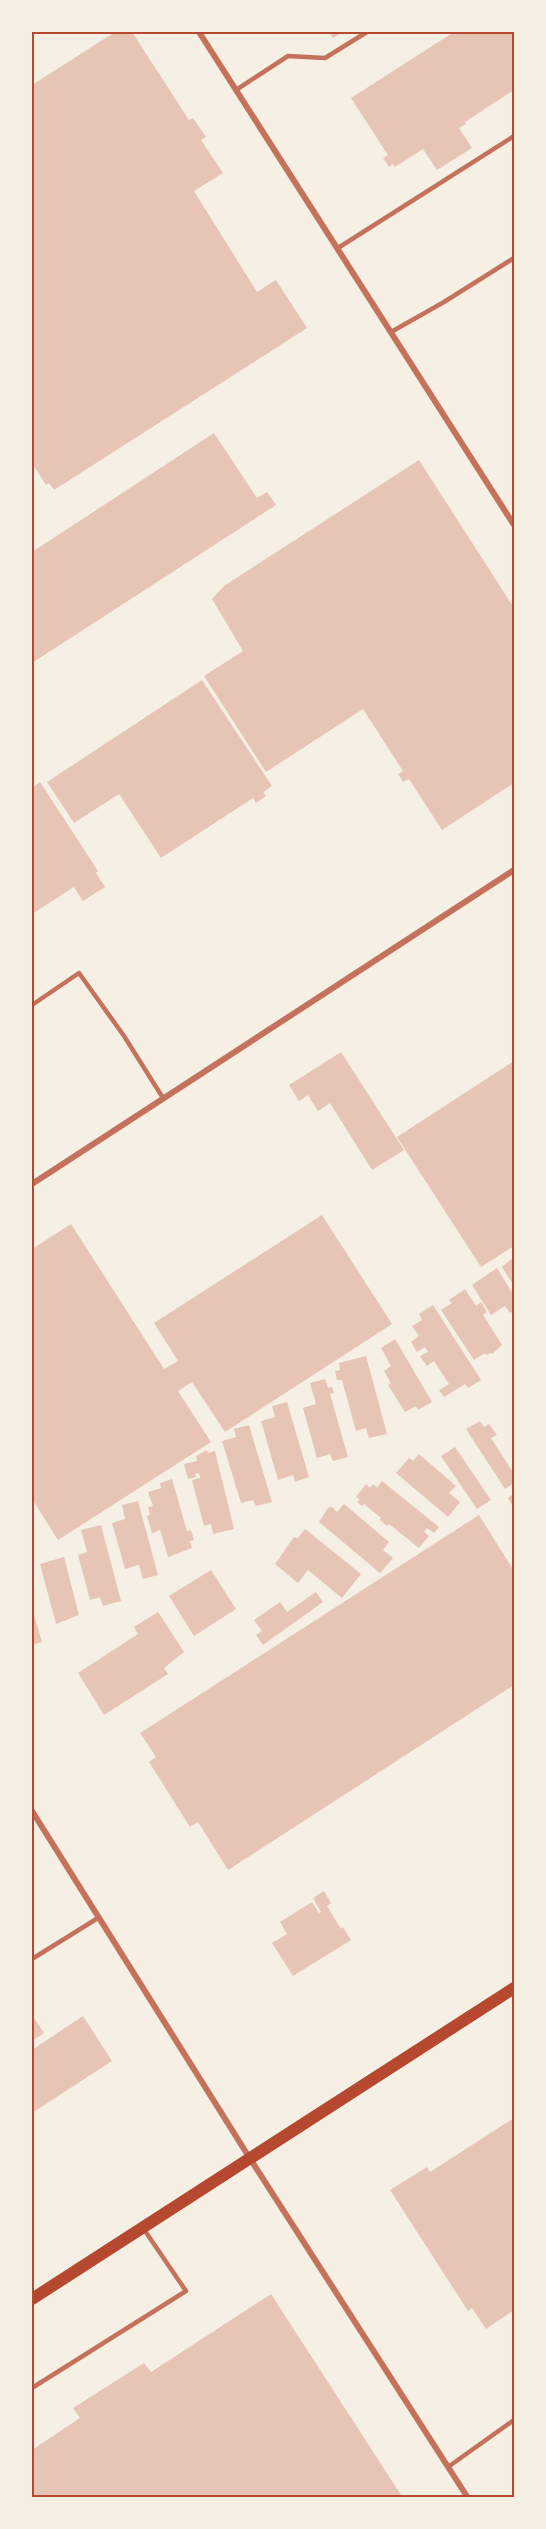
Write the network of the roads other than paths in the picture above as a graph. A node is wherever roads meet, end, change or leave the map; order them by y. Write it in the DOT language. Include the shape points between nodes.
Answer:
graph roads {
  1 [pos="199,32"];
  2 [pos="367,32"];
  3 [pos="236,90"];
  4 [pos="514,136"];
  5 [pos="338,248"];
  6 [pos="514,258"];
  7 [pos="391,332"];
  8 [pos="514,525"];
  9 [pos="514,870"];
  10 [pos="32,1005"];
  11 [pos="163,1098"];
  12 [pos="32,1184"];
  13 [pos="32,1811"];
  14 [pos="98,1918"];
  15 [pos="32,1959"];
  16 [pos="514,1988"];
  17 [pos="249,2157"];
  18 [pos="142,2227"];
  19 [pos="32,2299"];
  20 [pos="32,2388"];
  21 [pos="514,2420"];
  22 [pos="448,2467"];
  23 [pos="468,2498"];
  1 -- 3 [label="street"];
  2 -- 3 [label="lane" via="325,58 288,56"];
  3 -- 5 [label="street"];
  4 -- 5 [label="lane"];
  5 -- 7 [label="street"];
  6 -- 7 [label="lane"];
  7 -- 8 [label="street"];
  9 -- 11 [label="street"];
  10 -- 11 [label="lane" via="79,973"];
  11 -- 12 [label="street"];
  13 -- 14 [label="street"];
  14 -- 15 [label="lane"];
  14 -- 17 [label="street"];
  16 -- 17 [label="main road"];
  17 -- 18 [label="main road"];
  17 -- 22 [label="street"];
  18 -- 19 [label="main road"];
  18 -- 20 [label="lane" via="186,2291"];
  21 -- 22 [label="lane"];
  22 -- 23 [label="street"];
}
